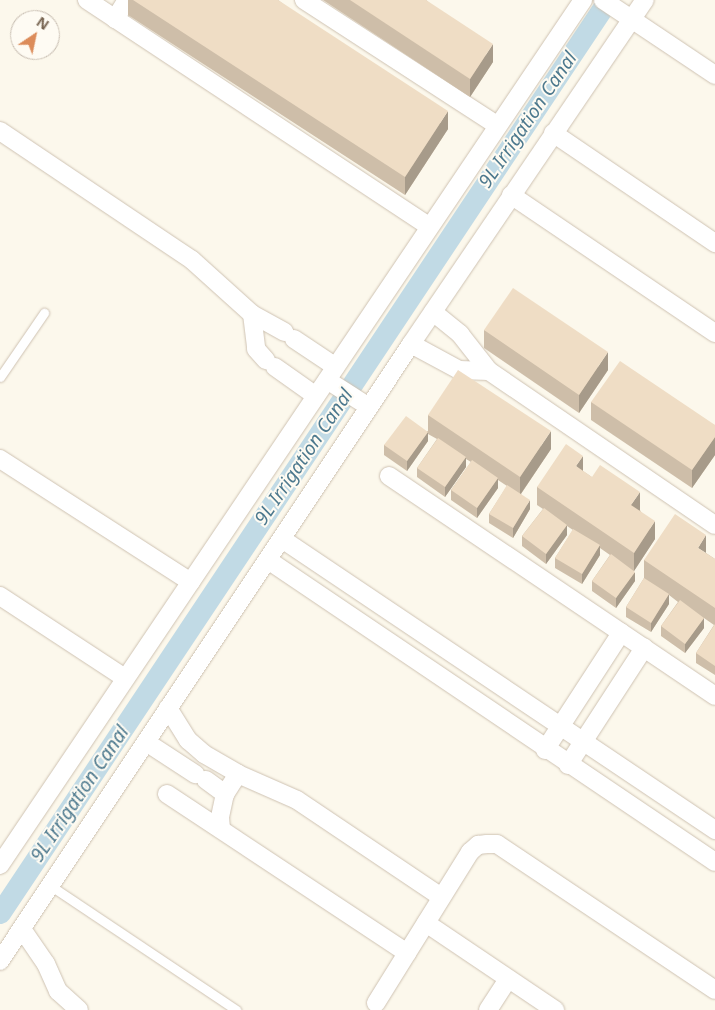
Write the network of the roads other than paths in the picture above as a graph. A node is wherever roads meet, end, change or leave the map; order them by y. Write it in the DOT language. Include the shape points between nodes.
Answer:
graph roads {
  1 [pos="87,0"];
  2 [pos="127,0"];
  3 [pos="304,0"];
  4 [pos="583,0"];
  5 [pos="603,0"];
  6 [pos="645,0"];
  7 [pos="629,17"];
  8 [pos="115,18"];
  9 [pos="715,75"];
  10 [pos="498,126"];
  11 [pos="0,131"];
  12 [pos="553,133"];
  13 [pos="511,195"];
  14 [pos="429,226"];
  15 [pos="715,243"];
  16 [pos="433,312"];
  17 [pos="44,313"];
  18 [pos="252,314"];
  19 [pos="715,333"];
  20 [pos="411,344"];
  21 [pos="488,371"];
  22 [pos="0,377"];
  23 [pos="334,378"];
  24 [pos="316,396"];
  25 [pos="367,406"];
  26 [pos="0,459"];
  27 [pos="389,476"];
  28 [pos="715,525"];
  29 [pos="282,539"];
  30 [pos="268,560"];
  31 [pos="191,582"];
  32 [pos="353,587"];
  33 [pos="0,596"];
  34 [pos="339,609"];
  35 [pos="621,633"];
  36 [pos="644,648"];
  37 [pos="125,678"];
  38 [pos="715,696"];
  39 [pos="168,708"];
  40 [pos="561,727"];
  41 [pos="146,742"];
  42 [pos="583,742"];
  43 [pos="545,750"];
  44 [pos="568,765"];
  45 [pos="238,774"];
  46 [pos="167,794"];
  47 [pos="225,794"];
  48 [pos="221,829"];
  49 [pos="715,830"];
  50 [pos="715,862"];
  51 [pos="0,865"];
  52 [pos="51,886"];
  53 [pos="440,896"];
  54 [pos="426,923"];
  55 [pos="22,929"];
  56 [pos="407,953"];
  57 [pos="0,962"];
  58 [pos="508,979"];
  59 [pos="715,990"];
  60 [pos="376,1003"];
  61 [pos="79,1010"];
  62 [pos="236,1010"];
  63 [pos="488,1010"];
  64 [pos="555,1010"];
  1 -- 8 [label="street"];
  2 -- 8 [label="street"];
  3 -- 10 [label="street"];
  4 -- 10 [label="street"];
  5 -- 7 [label="street"];
  6 -- 7 [label="street"];
  7 -- 9 [label="street"];
  7 -- 12 [label="street"];
  8 -- 14 [label="street"];
  10 -- 14 [label="street"];
  11 -- 18 [label="street" via="192,260"];
  12 -- 13 [label="street"];
  12 -- 15 [label="street"];
  13 -- 16 [label="street"];
  13 -- 19 [label="street"];
  14 -- 23 [label="street"];
  16 -- 20 [label="street"];
  16 -- 21 [label="street" via="460,334"];
  17 -- 22 [label="lane"];
  18 -- 23 [label="street" via="289,336"];
  18 -- 24 [label="street" via="256,349 270,364"];
  20 -- 21 [label="street" via="459,370"];
  20 -- 25 [label="street"];
  21 -- 28 [label="street"];
  23 -- 24 [label="street"];
  23 -- 25 [label="street"];
  24 -- 31 [label="street"];
  25 -- 29 [label="street"];
  26 -- 31 [label="street"];
  27 -- 35 [label="street"];
  29 -- 30 [label="street"];
  29 -- 32 [label="street"];
  30 -- 34 [label="street"];
  30 -- 39 [label="street"];
  31 -- 37 [label="street"];
  32 -- 34 [label="street"];
  32 -- 40 [label="street"];
  33 -- 37 [label="street"];
  34 -- 43 [label="street"];
  35 -- 36 [label="street"];
  35 -- 40 [label="street"];
  36 -- 38 [label="street"];
  36 -- 42 [label="street"];
  37 -- 51 [label="street"];
  39 -- 41 [label="street"];
  39 -- 45 [label="street" via="188,740 204,754"];
  40 -- 42 [label="street"];
  40 -- 43 [label="street"];
  41 -- 47 [label="street"];
  41 -- 52 [label="street"];
  42 -- 44 [label="street"];
  42 -- 49 [label="street"];
  43 -- 44 [label="street"];
  44 -- 50 [label="street"];
  45 -- 47 [label="street"];
  45 -- 53 [label="street" via="297,800"];
  46 -- 48 [label="street"];
  47 -- 48 [label="street"];
  48 -- 56 [label="street"];
  52 -- 55 [label="street"];
  52 -- 62 [label="lane"];
  53 -- 54 [label="street"];
  53 -- 59 [label="street" via="470,852 478,845 497,844"];
  54 -- 56 [label="street"];
  54 -- 58 [label="street"];
  55 -- 57 [label="street"];
  55 -- 61 [label="street" via="46,964 58,991"];
  56 -- 60 [label="street"];
  58 -- 63 [label="street"];
  58 -- 64 [label="street"];
}
